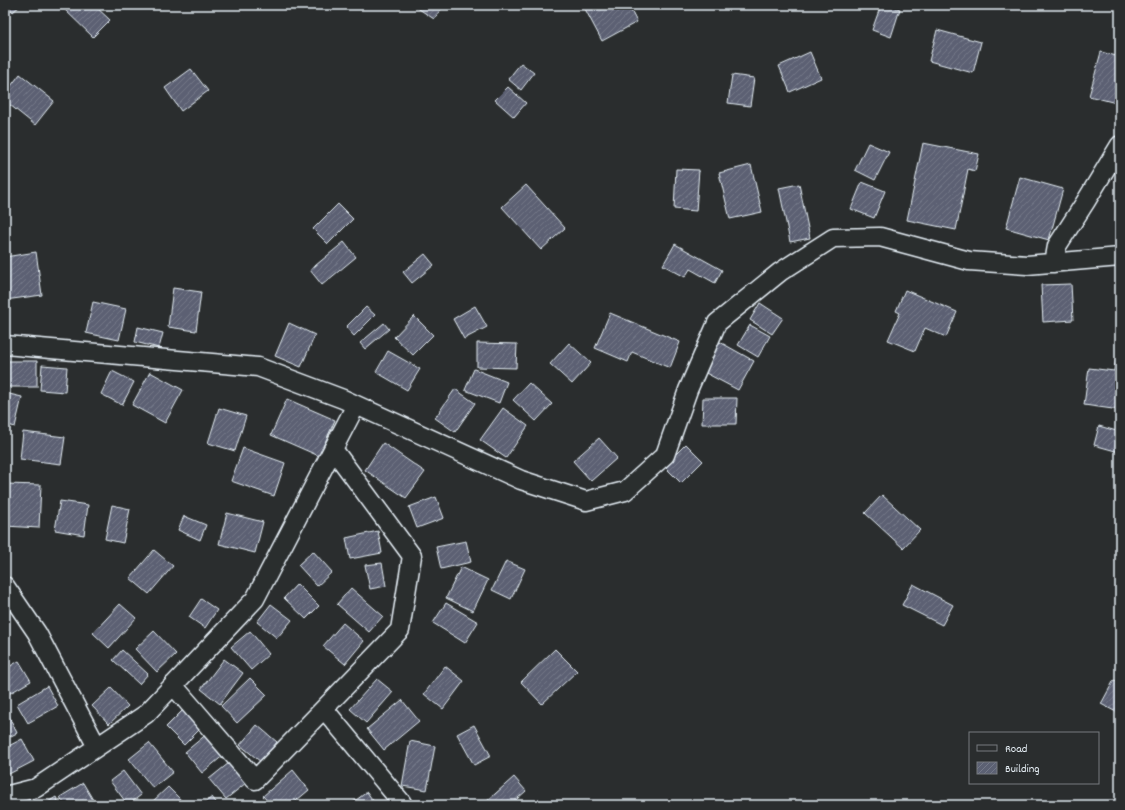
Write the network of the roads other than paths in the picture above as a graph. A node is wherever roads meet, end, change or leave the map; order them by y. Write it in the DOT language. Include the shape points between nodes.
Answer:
graph roads {
  1 [pos="1120,145"];
  2 [pos="1120,256"];
  3 [pos="1054,263"];
  4 [pos="5,345"];
  5 [pos="356,405"];
  6 [pos="333,449"];
  7 [pos="5,586"];
  8 [pos="173,685"];
  9 [pos="324,709"];
  10 [pos="96,747"];
  11 [pos="5,796"];
  12 [pos="402,805"];
  1 -- 3 [label="street" via="1056,246"];
  2 -- 3 [label="street"];
  3 -- 5 [label="street" via="1027,265 969,261 880,237 833,238 780,272 717,323 688,390 665,455 625,491 586,501 521,480"];
  4 -- 5 [label="street" via="258,367"];
  5 -- 6 [label="street"];
  6 -- 8 [label="street" via="255,599"];
  6 -- 9 [label="street" via="412,556 400,630"];
  7 -- 10 [label="street" via="37,633"];
  8 -- 9 [label="street" via="255,780"];
  8 -- 10 [label="street" via="146,714"];
  9 -- 12 [label="street"];
  10 -- 11 [label="street" via="36,788"];
}
